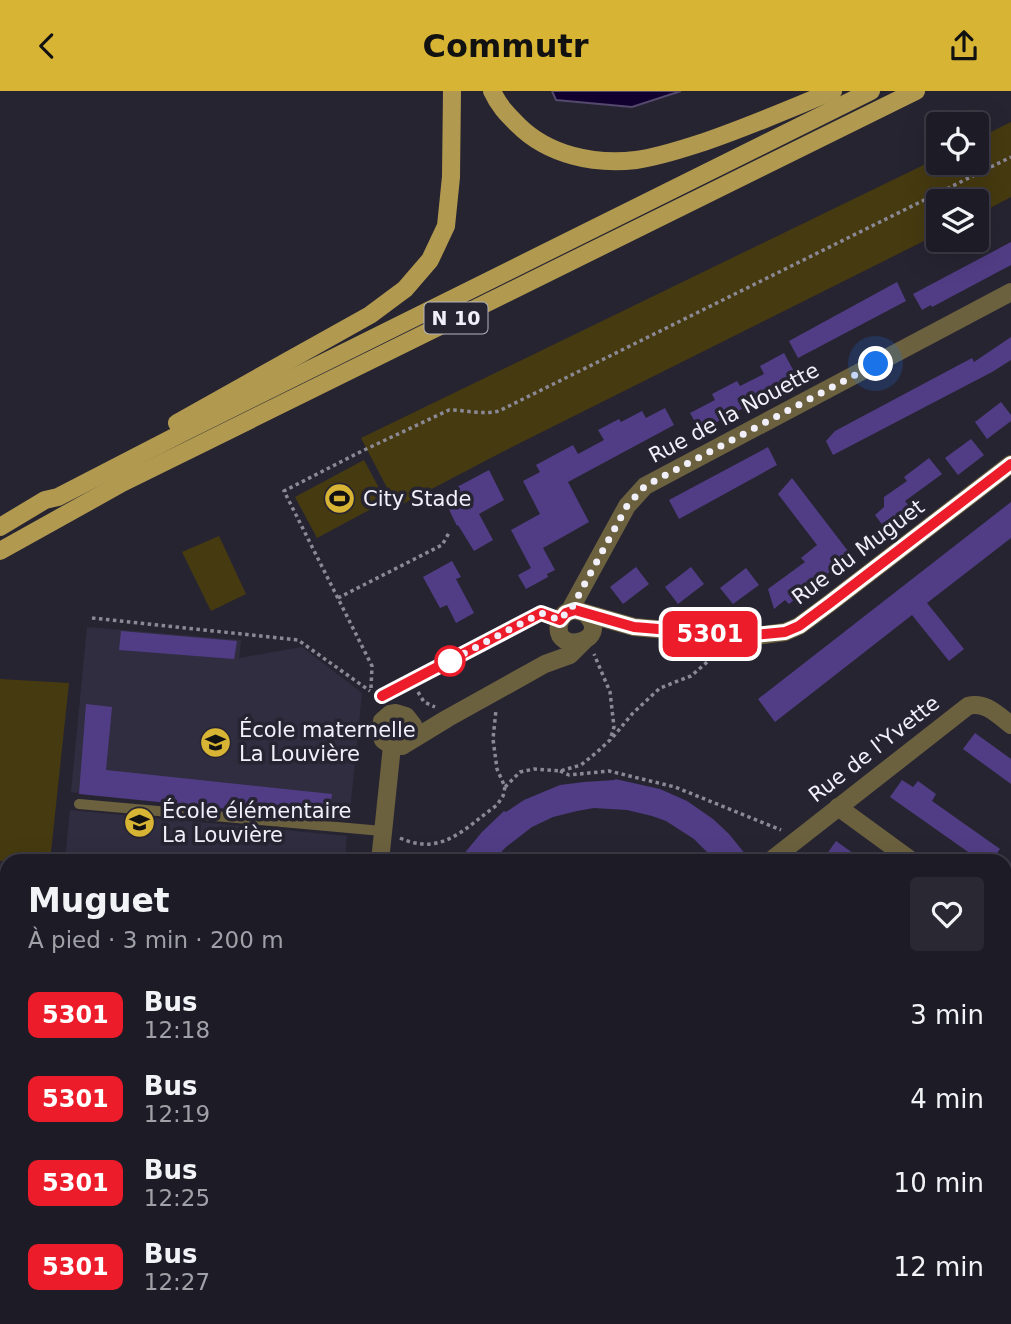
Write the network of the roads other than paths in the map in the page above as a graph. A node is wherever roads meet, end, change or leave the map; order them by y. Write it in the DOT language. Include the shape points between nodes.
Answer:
graph roads {
  1 [pos="452,91"];
  2 [pos="492,91"];
  3 [pos="833,91"];
  4 [pos="872,91"];
  5 [pos="916,91"];
  6 [pos="1011,292"];
  7 [pos="1011,464"];
  8 [pos="45,500"];
  9 [pos="0,527"];
  10 [pos="0,551"];
  11 [pos="569,619"];
  12 [pos="634,627"];
  13 [pos="586,640"];
  14 [pos="545,664"];
  15 [pos="380,693"];
  16 [pos="448,718"];
  17 [pos="410,720"];
  18 [pos="1011,725"];
  19 [pos="410,740"];
  20 [pos="392,746"];
  21 [pos="79,804"];
  22 [pos="838,807"];
  23 [pos="383,831"];
  24 [pos="381,854"];
  25 [pos="778,854"];
  26 [pos="902,854"];
  1 -- 8 [label="main road" via="446,226 430,260 405,289 370,315 53,490"];
  2 -- 3 [label="main road" via="500,107 531,138 564,154 598,161 636,160 678,151"];
  4 -- 8 [label="main road, N 10"];
  5 -- 10 [label="main road, N 10" via="122,483"];
  6 -- 11 [label="street, Rue de la Nouette" via="645,486 627,506"];
  7 -- 12 [label="street, Rue du Muguet" via="799,626 743,636"];
  8 -- 9 [label="main road, N 10"];
  11 -- 12 [label="street, Rue du Muguet"];
  11 -- 13 [label="street" via="567,641"];
  11 -- 13 [label="street" via="592,623"];
  11 -- 14 [label="street"];
  11 -- 15 [label="lane" via="541,613"];
  12 -- 13 [label="street, Rue du Muguet"];
  13 -- 14 [label="street, Rue du Muguet" via="570,655"];
  14 -- 16 [label="street, Rue du Muguet"];
  16 -- 17 [label="street, Rue du Muguet"];
  16 -- 19 [label="street, Rue du Muguet"];
  17 -- 19 [label="street" via="414,730"];
  17 -- 20 [label="street" via="396,713 382,721 381,736"];
  18 -- 22 [label="street, Rue de l'Yvette" via="985,706 968,706"];
  19 -- 20 [label="street"];
  20 -- 23 [label="street"];
  21 -- 23 [label="lane"];
  22 -- 25 [label="street, Rue de l'Yvette"];
  22 -- 26 [label="street"];
  23 -- 24 [label="street"];
}
